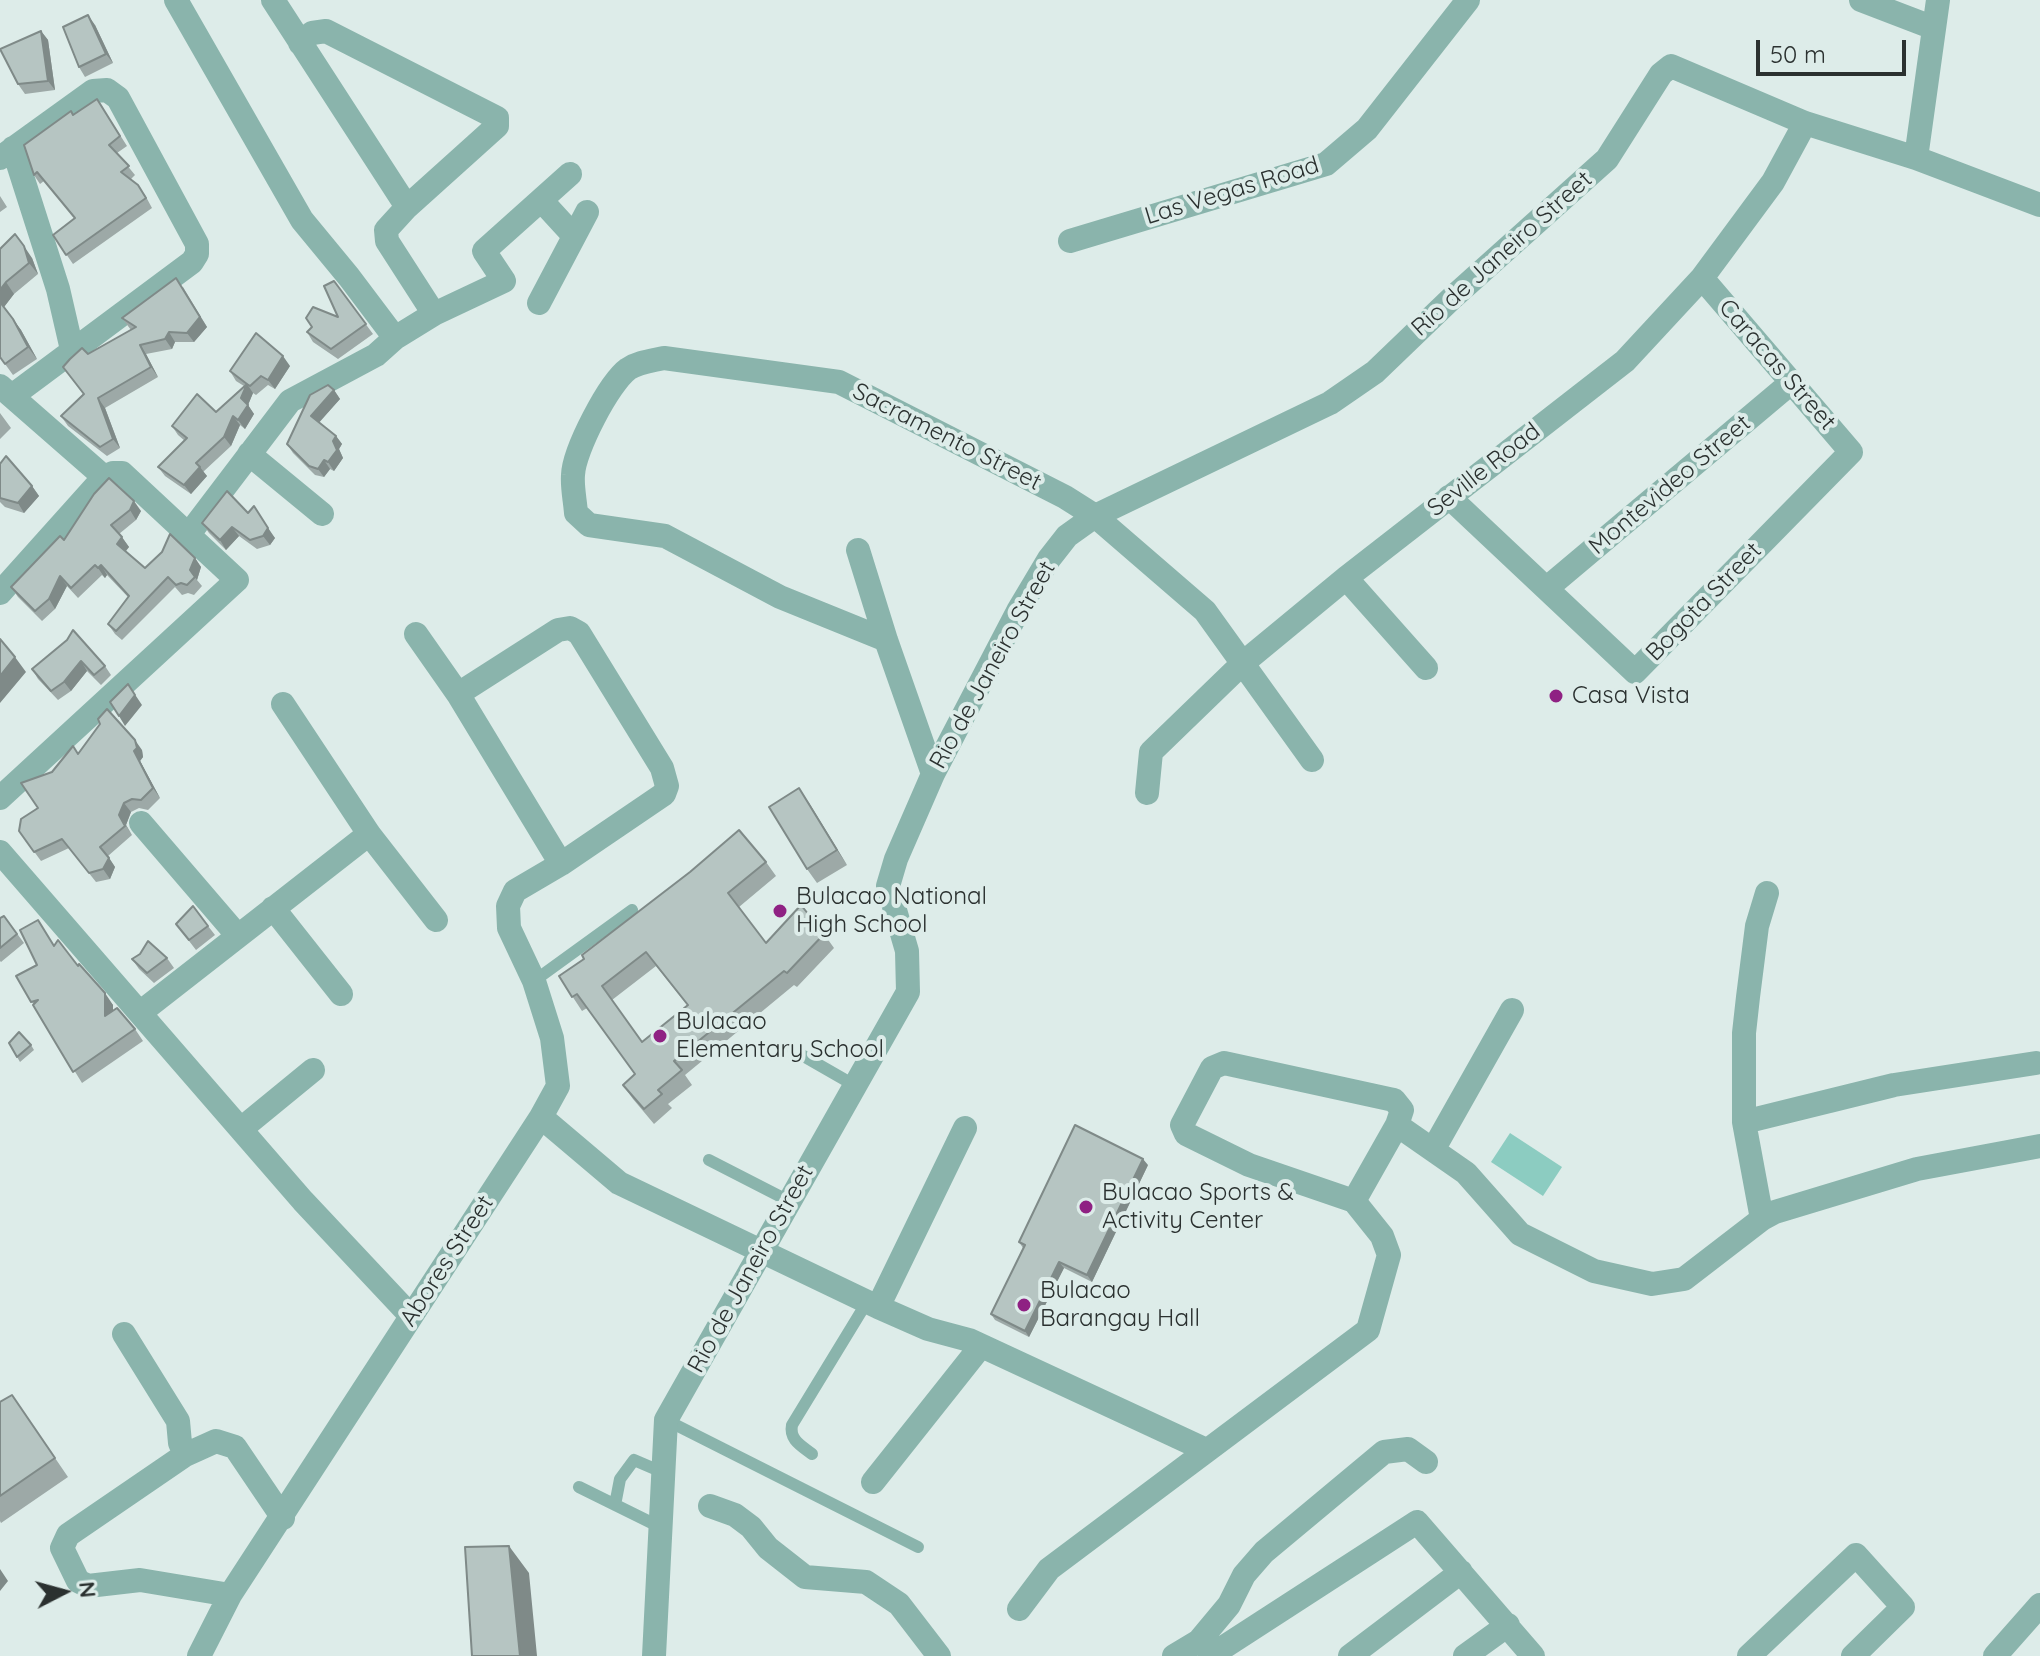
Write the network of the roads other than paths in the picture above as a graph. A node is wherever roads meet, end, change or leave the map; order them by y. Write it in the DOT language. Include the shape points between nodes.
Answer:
graph roads {
  1 [pos="176,0"];
  2 [pos="273,0"];
  3 [pos="1468,0"];
  4 [pos="1861,0"];
  5 [pos="1938,0"];
  6 [pos="1934,28"];
  7 [pos="300,43"];
  8 [pos="1805,123"];
  9 [pos="7,153"];
  10 [pos="1916,158"];
  11 [pos="570,174"];
  12 [pos="541,200"];
  13 [pos="2040,205"];
  14 [pos="407,207"];
  15 [pos="587,212"];
  16 [pos="574,236"];
  17 [pos="1070,241"];
  18 [pos="1702,278"];
  19 [pos="539,303"];
  20 [pos="434,314"];
  21 [pos="395,338"];
  22 [pos="73,354"];
  23 [pos="1792,382"];
  24 [pos="6,391"];
  25 [pos="1851,452"];
  26 [pos="249,454"];
  27 [pos="104,477"];
  28 [pos="1449,497"];
  29 [pos="322,514"];
  30 [pos="1095,516"];
  31 [pos="189,534"];
  32 [pos="858,550"];
  33 [pos="1346,578"];
  34 [pos="1547,588"];
  35 [pos="0,593"];
  36 [pos="416,634"];
  37 [pos="886,640"];
  38 [pos="1243,663"];
  39 [pos="1426,668"];
  40 [pos="458,694"];
  41 [pos="283,704"];
  42 [pos="1312,760"];
  43 [pos="933,774"];
  44 [pos="1147,793"];
  45 [pos="0,798"];
  46 [pos="141,823"];
  47 [pos="369,834"];
  48 [pos="0,852"];
  49 [pos="561,864"];
  50 [pos="1767,893"];
  51 [pos="273,908"];
  52 [pos="632,910"];
  53 [pos="436,920"];
  54 [pos="238,936"];
  55 [pos="534,981"];
  56 [pos="341,994"];
  57 [pos="1512,1010"];
  58 [pos="141,1012"];
  59 [pos="793,1050"];
  60 [pos="2036,1063"];
  61 [pos="313,1070"];
  62 [pos="854,1085"];
  63 [pos="541,1117"];
  64 [pos="1744,1122"];
  65 [pos="1397,1125"];
  66 [pos="965,1128"];
  67 [pos="241,1129"];
  68 [pos="2040,1146"];
  69 [pos="1433,1150"];
  70 [pos="709,1160"];
  71 [pos="789,1201"];
  72 [pos="1354,1201"];
  73 [pos="1762,1219"];
  74 [pos="762,1250"];
  75 [pos="872,1304"];
  76 [pos="411,1316"];
  77 [pos="124,1334"];
  78 [pos="981,1346"];
  79 [pos="666,1420"];
  80 [pos="1206,1450"];
  81 [pos="812,1454"];
  82 [pos="185,1455"];
  83 [pos="1426,1462"];
  84 [pos="662,1472"];
  85 [pos="873,1482"];
  86 [pos="579,1487"];
  87 [pos="615,1505"];
  88 [pos="710,1506"];
  89 [pos="283,1518"];
  90 [pos="660,1527"];
  91 [pos="918,1547"];
  92 [pos="1461,1572"];
  93 [pos="230,1595"];
  94 [pos="2040,1605"];
  95 [pos="1019,1609"];
  96 [pos="1508,1625"];
  97 [pos="199,1656"];
  98 [pos="654,1656"];
  99 [pos="939,1656"];
  100 [pos="1174,1656"];
  101 [pos="1210,1656"];
  102 [pos="1350,1656"];
  103 [pos="1465,1656"];
  104 [pos="1533,1656"];
  105 [pos="1749,1656"];
  106 [pos="1853,1656"];
  107 [pos="1995,1656"];
  1 -- 21 [label="street" via="302,220"];
  2 -- 7 [label="street"];
  3 -- 17 [label="street, Las Vegas Road" via="1367,129 1326,164"];
  4 -- 6 [label="street"];
  5 -- 6 [label="street"];
  6 -- 10 [label="street"];
  7 -- 14 [label="street"];
  7 -- 14 [label="street" via="312,33 326,31 497,118 497,126"];
  8 -- 10 [label="street, Rio de Janeiro Street"];
  8 -- 18 [label="street, Seville Road" via="1773,182"];
  8 -- 30 [label="street, Rio de Janeiro Street" via="1671,66 1607,159 1375,372 1330,403"];
  9 -- 22 [label="street" via="58,289"];
  9 -- 22 [label="street" via="93,91 107,90 118,98 197,244 192,262"];
  10 -- 13 [label="street, Rio de Janeiro Street"];
  11 -- 12 [label="street"];
  12 -- 16 [label="street"];
  12 -- 20 [label="street" via="484,251 504,281"];
  14 -- 20 [label="street" via="386,230 387,241"];
  15 -- 16 [label="street"];
  16 -- 19 [label="street"];
  18 -- 23 [label="street, Caracas Street"];
  18 -- 28 [label="street, Seville Road" via="1625,361"];
  20 -- 21 [label="street"];
  21 -- 26 [label="street" via="376,355 290,401"];
  22 -- 24 [label="street"];
  23 -- 25 [label="street, Caracas Street"];
  23 -- 34 [label="street, Montevideo Street"];
  24 -- 27 [label="street"];
  25 -- 34 [label="street, Bogota Street" via="1635,672"];
  26 -- 29 [label="street"];
  26 -- 31 [label="street"];
  27 -- 31 [label="street" via="122,473"];
  27 -- 35 [label="street"];
  28 -- 33 [label="street, Seville Road"];
  28 -- 34 [label="street, Bogota Street"];
  30 -- 37 [label="street, Sacramento Street" via="839,382 664,358 625,371 580,447 573,473 576,513 589,525 665,536 780,597"];
  30 -- 38 [label="street, Sacramento Street" via="1205,611"];
  30 -- 43 [label="street, Rio de Janeiro Street" via="1067,536 1049,559"];
  31 -- 45 [label="street" via="237,580"];
  32 -- 37 [label="street"];
  33 -- 38 [label="street, Seville Road"];
  33 -- 39 [label="street"];
  36 -- 40 [label="street"];
  37 -- 43 [label="street"];
  38 -- 42 [label="street, Sacramento Street"];
  38 -- 44 [label="street, Seville Road" via="1151,752"];
  40 -- 49 [label="street"];
  40 -- 49 [label="street, Abores Street" via="558,630 570,628 579,633 662,768 664,794"];
  41 -- 47 [label="street"];
  43 -- 62 [label="street, Rio de Janeiro Street" via="888,886 907,951 908,992"];
  46 -- 54 [label="street"];
  47 -- 51 [label="street"];
  47 -- 53 [label="street"];
  48 -- 58 [label="street"];
  49 -- 55 [label="street, Abores Street" via="515,891 508,906 509,928"];
  50 -- 64 [label="street" via="1757,926 1744,1033"];
  51 -- 54 [label="street"];
  51 -- 56 [label="street"];
  52 -- 55 [label="lane"];
  54 -- 58 [label="street"];
  55 -- 63 [label="street, Abores Street" via="552,1038 558,1086"];
  57 -- 69 [label="street"];
  58 -- 67 [label="street"];
  59 -- 62 [label="lane"];
  60 -- 64 [label="street" via="1907,1082"];
  61 -- 67 [label="street"];
  62 -- 71 [label="street, Rio de Janeiro Street"];
  63 -- 74 [label="street" via="619,1183"];
  63 -- 76 [label="street, Abores Street"];
  64 -- 73 [label="street"];
  65 -- 69 [label="street"];
  65 -- 72 [label="street"];
  65 -- 72 [label="street" via="1402,1110 1394,1100 1224,1063 1212,1068 1182,1125 1186,1134 1249,1165"];
  66 -- 75 [label="street"];
  67 -- 76 [label="street"];
  68 -- 73 [label="street" via="1917,1169"];
  69 -- 73 [label="street" via="1466,1173 1520,1234 1594,1271 1637,1281 1684,1279"];
  70 -- 71 [label="lane"];
  71 -- 74 [label="street, Rio de Janeiro Street"];
  72 -- 80 [label="street" via="1382,1236 1389,1255 1368,1330"];
  74 -- 75 [label="street"];
  74 -- 79 [label="street, Rio de Janeiro Street"];
  75 -- 78 [label="street"];
  75 -- 81 [label="lane" via="792,1425 793,1439"];
  76 -- 89 [label="street, Abores Street"];
  77 -- 82 [label="street" via="178,1421"];
  78 -- 80 [label="street"];
  78 -- 85 [label="street"];
  79 -- 84 [label="street, Rio de Janeiro Street"];
  79 -- 91 [label="lane"];
  80 -- 95 [label="street" via="1049,1569"];
  82 -- 89 [label="street" via="216,1441 235,1447"];
  82 -- 93 [label="street" via="68,1535 62,1548 78,1581 88,1586 140,1580"];
  83 -- 100 [label="street" via="1408,1449 1384,1452 1264,1552 1199,1641"];
  84 -- 87 [label="lane" via="634,1460 620,1479"];
  84 -- 90 [label="street, Rio de Janeiro Street"];
  86 -- 87 [label="lane"];
  87 -- 90 [label="lane"];
  88 -- 99 [label="street" via="735,1515 805,1577 866,1582 899,1604"];
  89 -- 93 [label="street, Abores Street"];
  90 -- 98 [label="street, Rio de Janeiro Street"];
  92 -- 96 [label="street"];
  92 -- 101 [label="street" via="1417,1522"];
  92 -- 102 [label="street"];
  93 -- 97 [label="street, Abores Street"];
  94 -- 107 [label="street"];
  96 -- 103 [label="street"];
  96 -- 104 [label="street"];
  105 -- 106 [label="street" via="1856,1555 1903,1607"];
}
